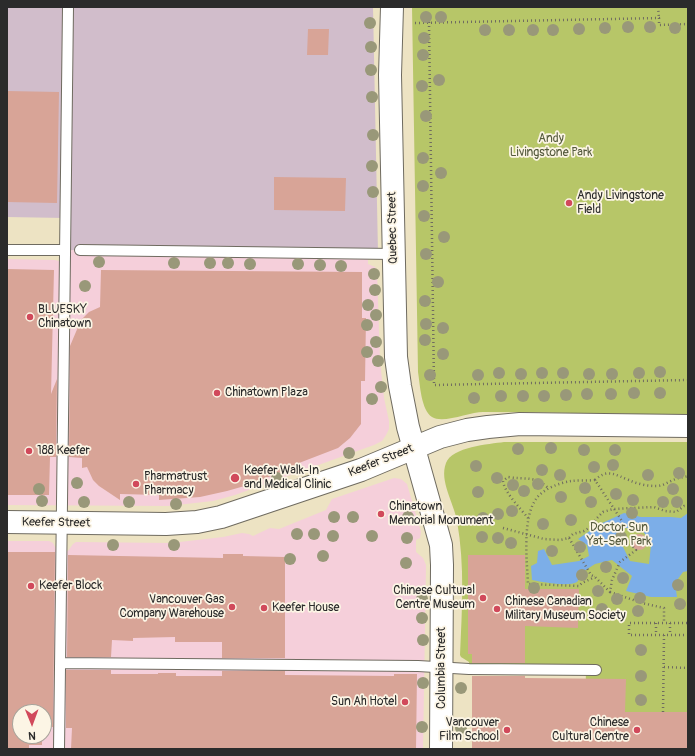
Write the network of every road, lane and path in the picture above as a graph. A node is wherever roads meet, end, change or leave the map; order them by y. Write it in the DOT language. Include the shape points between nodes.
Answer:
graph roads {
  1 [pos="68,7"];
  2 [pos="392,7"];
  3 [pos="658,7"];
  4 [pos="658,18"];
  5 [pos="429,22"];
  6 [pos="415,23"];
  7 [pos="688,24"];
  8 [pos="7,250"];
  9 [pos="65,250"];
  10 [pos="80,250"];
  11 [pos="394,254"];
  12 [pos="688,380"];
  13 [pos="688,426"];
  14 [pos="414,447"];
  15 [pos="688,476"];
  16 [pos="595,480"];
  17 [pos="548,488"];
  18 [pos="688,506"];
  19 [pos="613,509"];
  20 [pos="528,518"];
  21 [pos="7,522"];
  22 [pos="62,523"];
  23 [pos="504,528"];
  24 [pos="526,534"];
  25 [pos="569,538"];
  26 [pos="595,577"];
  27 [pos="610,592"];
  28 [pos="656,623"];
  29 [pos="664,623"];
  30 [pos="670,623"];
  31 [pos="688,623"];
  32 [pos="656,635"];
  33 [pos="664,635"];
  34 [pos="670,635"];
  35 [pos="688,635"];
  36 [pos="60,663"];
  37 [pos="664,667"];
  38 [pos="442,668"];
  39 [pos="688,668"];
  40 [pos="596,670"];
  41 [pos="663,712"];
  42 [pos="58,749"];
  43 [pos="441,749"];
  1 -- 9 [label="lane"];
  2 -- 11 [label="street, Quebec Street" via="390,75"];
  3 -- 4 [label="path"];
  4 -- 5 [label="path"];
  4 -- 7 [label="path" via="659,25"];
  5 -- 6 [label="path"];
  5 -- 12 [label="path" via="434,385"];
  8 -- 9 [label="lane"];
  9 -- 22 [label="lane"];
  10 -- 11 [label="lane"];
  11 -- 14 [label="street, Quebec Street" via="396,357"];
  13 -- 14 [label="street, Keefer Street" via="502,425 467,430"];
  14 -- 22 [label="street, Keefer Street" via="361,470 221,517 166,524"];
  14 -- 38 [label="street, Columbia Street" via="441,545"];
  15 -- 16 [label="path" via="655,486 610,473"];
  16 -- 17 [label="path" via="570,481"];
  16 -- 19 [label="path"];
  17 -- 20 [label="path" via="536,499"];
  17 -- 20 [label="path" via="534,479 508,477 503,480 506,490"];
  18 -- 19 [label="path" via="676,512 654,507"];
  19 -- 25 [label="path" via="603,512 592,526"];
  19 -- 27 [label="path" via="622,521 623,536 636,550 620,562"];
  20 -- 24 [label="path"];
  21 -- 22 [label="street, Keefer Street"];
  22 -- 36 [label="lane"];
  23 -- 24 [label="path"];
  24 -- 25 [label="path" via="544,539"];
  24 -- 26 [label="path" via="528,584 579,586"];
  25 -- 26 [label="path" via="579,557"];
  26 -- 27 [label="path"];
  27 -- 29 [label="path" via="664,608"];
  28 -- 29 [label="path"];
  28 -- 32 [label="path"];
  28 -- 32 [label="path" via="629,623 629,635"];
  29 -- 30 [label="path"];
  30 -- 31 [label="path"];
  30 -- 34 [label="path"];
  32 -- 33 [label="path"];
  33 -- 34 [label="path"];
  33 -- 37 [label="path"];
  34 -- 35 [label="path"];
  36 -- 38 [label="lane"];
  36 -- 42 [label="lane"];
  37 -- 39 [label="path"];
  37 -- 41 [label="path"];
  38 -- 40 [label="lane"];
  38 -- 43 [label="street, Columbia Street"];
}
